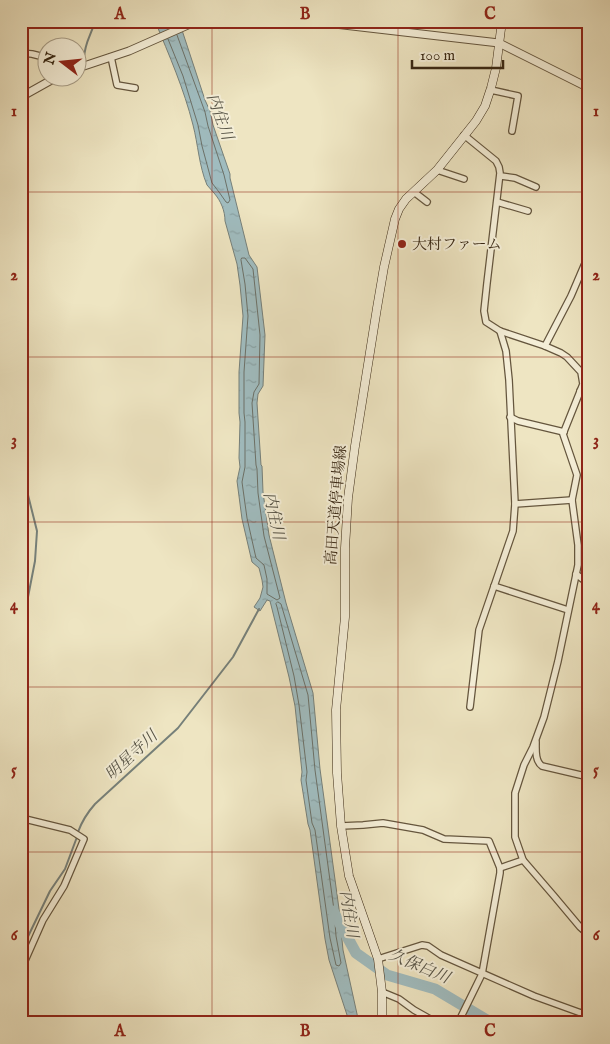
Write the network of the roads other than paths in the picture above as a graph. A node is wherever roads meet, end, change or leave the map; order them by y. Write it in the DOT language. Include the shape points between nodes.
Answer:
graph roads {
  1 [pos="196,21"];
  2 [pos="309,21"];
  3 [pos="390,21"];
  4 [pos="502,21"];
  5 [pos="389,29"];
  6 [pos="498,43"];
  7 [pos="21,53"];
  8 [pos="38,56"];
  9 [pos="112,57"];
  10 [pos="88,64"];
  11 [pos="38,88"];
  12 [pos="135,88"];
  13 [pos="589,88"];
  14 [pos="491,90"];
  15 [pos="21,97"];
  16 [pos="512,132"];
  17 [pos="464,135"];
  18 [pos="437,170"];
  19 [pos="501,176"];
  20 [pos="464,179"];
  21 [pos="536,187"];
  22 [pos="414,192"];
  23 [pos="427,202"];
  24 [pos="497,202"];
  25 [pos="528,211"];
  26 [pos="589,254"];
  27 [pos="500,331"];
  28 [pos="545,346"];
  29 [pos="580,391"];
  30 [pos="589,393"];
  31 [pos="510,417"];
  32 [pos="564,432"];
  33 [pos="21,449"];
  34 [pos="21,462"];
  35 [pos="572,500"];
  36 [pos="515,504"];
  37 [pos="576,574"];
  38 [pos="589,584"];
  39 [pos="494,586"];
  40 [pos="568,610"];
  41 [pos="470,707"];
  42 [pos="535,740"];
  43 [pos="589,777"];
  44 [pos="21,818"];
  45 [pos="341,826"];
  46 [pos="523,860"];
  47 [pos="500,868"];
  48 [pos="589,935"];
  49 [pos="378,959"];
  50 [pos="21,973"];
  51 [pos="482,974"];
  52 [pos="382,992"];
  53 [pos="589,1011"];
  54 [pos="382,1023"];
  55 [pos="435,1023"];
  56 [pos="458,1023"];
  1 -- 9 [label="street"];
  2 -- 5 [label="street"];
  3 -- 5 [label="street"];
  4 -- 6 [label="main road, 高田天道停車場線"];
  5 -- 6 [label="street"];
  6 -- 13 [label="street"];
  6 -- 14 [label="main road, 高田天道停車場線"];
  7 -- 8 [label="street"];
  9 -- 10 [label="street"];
  9 -- 12 [label="street" via="117,84"];
  11 -- 15 [label="street"];
  14 -- 16 [label="street" via="518,96"];
  14 -- 17 [label="main road, 高田天道停車場線" via="476,121"];
  17 -- 18 [label="main road, 高田天道停車場線"];
  17 -- 19 [label="street" via="496,161"];
  18 -- 20 [label="street"];
  18 -- 22 [label="main road, 高田天道停車場線"];
  19 -- 21 [label="street"];
  19 -- 24 [label="street"];
  22 -- 23 [label="street"];
  22 -- 45 [label="main road, 高田天道停車場線" via="399,209 389,242 348,498 344,617 336,710"];
  24 -- 25 [label="street"];
  24 -- 27 [label="street" via="484,312 486,322"];
  26 -- 28 [label="street"];
  27 -- 28 [label="street"];
  27 -- 31 [label="street" via="506,351"];
  28 -- 29 [label="street" via="567,357 581,372 583,384"];
  29 -- 30 [label="street"];
  29 -- 32 [label="street"];
  31 -- 32 [label="street"];
  31 -- 36 [label="street"];
  32 -- 35 [label="street" via="577,475"];
  33 -- 34 [label="street" via="24,461"];
  35 -- 36 [label="street"];
  35 -- 37 [label="street" via="578,545"];
  36 -- 39 [label="street" via="513,531"];
  37 -- 38 [label="street"];
  37 -- 40 [label="street"];
  39 -- 40 [label="street"];
  39 -- 41 [label="street" via="478,630"];
  40 -- 42 [label="street" via="546,710"];
  42 -- 43 [label="street" via="539,764"];
  42 -- 46 [label="street" via="515,793 515,837"];
  44 -- 50 [label="street" via="70,830 84,838"];
  45 -- 47 [label="street" via="383,823 423,830 444,839 490,841"];
  45 -- 49 [label="main road, 高田天道停車場線" via="350,876"];
  46 -- 47 [label="street"];
  46 -- 48 [label="street"];
  47 -- 51 [label="street"];
  49 -- 51 [label="street" via="422,945"];
  49 -- 52 [label="main road, 高田天道停車場線"];
  51 -- 53 [label="street" via="581,1013"];
  51 -- 56 [label="street"];
  52 -- 54 [label="main road, 高田天道停車場線"];
  52 -- 55 [label="street" via="399,999"];
}
